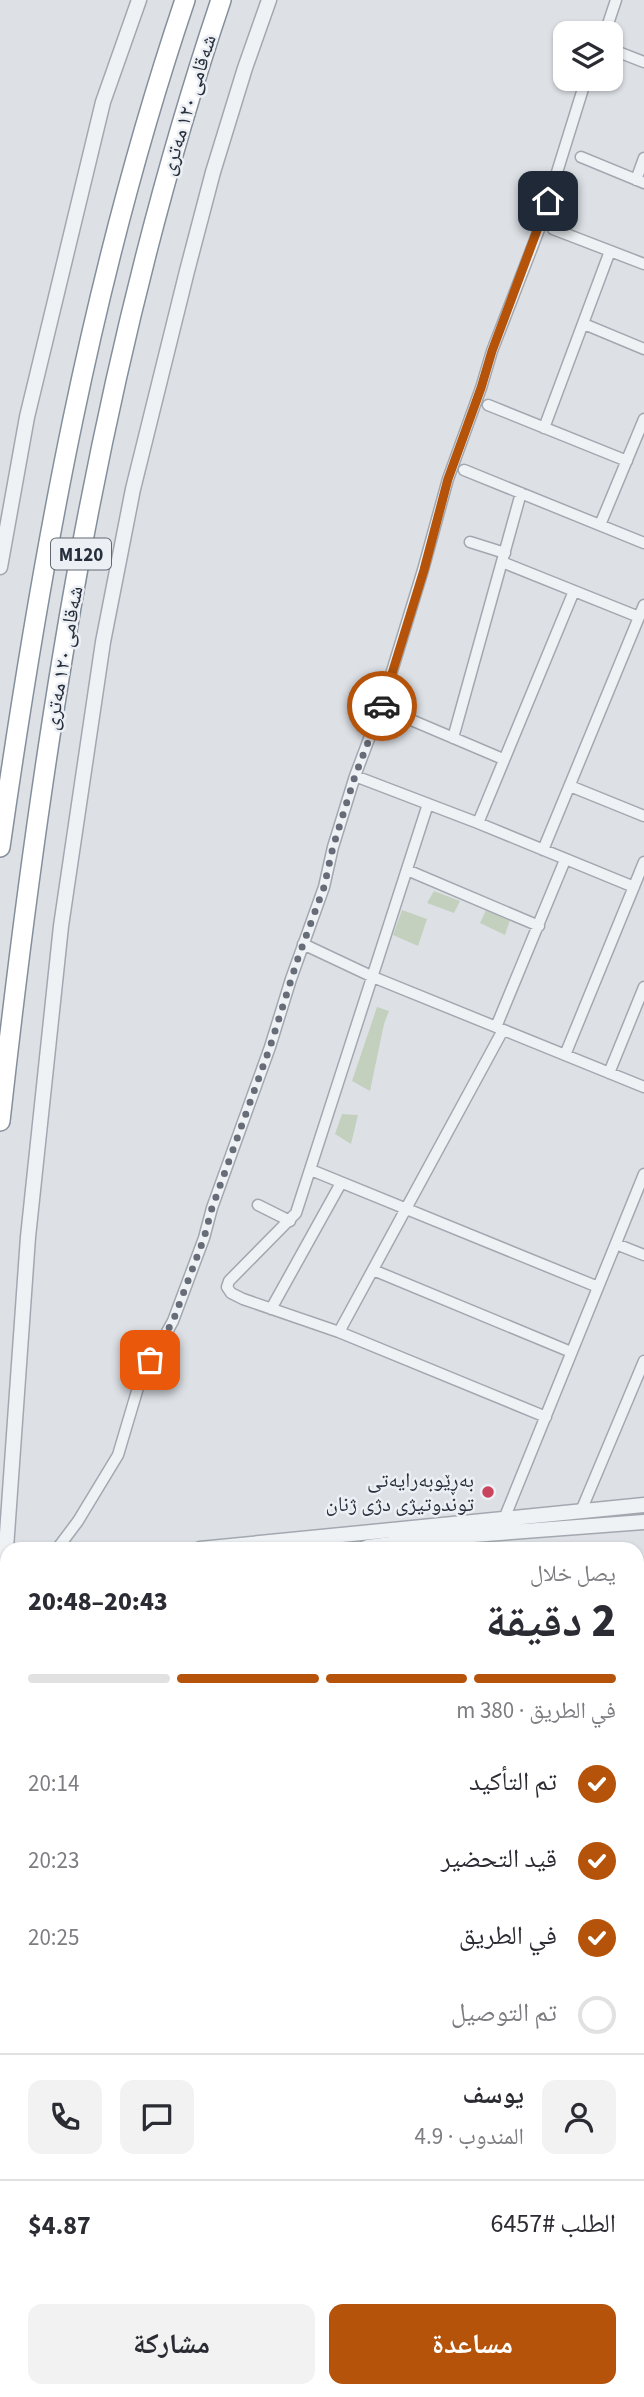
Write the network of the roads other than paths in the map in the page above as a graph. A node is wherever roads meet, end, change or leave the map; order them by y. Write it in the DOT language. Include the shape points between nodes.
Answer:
graph roads {
  1 [pos="139,0"];
  2 [pos="186,0"];
  3 [pos="221,0"];
  4 [pos="269,0"];
  5 [pos="616,0"];
  6 [pos="609,21"];
  7 [pos="623,54"];
  8 [pos="644,62"];
  9 [pos="582,91"];
  10 [pos="581,157"];
  11 [pos="644,158"];
  12 [pos="640,181"];
  13 [pos="553,229"];
  14 [pos="610,251"];
  15 [pos="644,264"];
  16 [pos="584,324"];
  17 [pos="644,349"];
  18 [pos="488,405"];
  19 [pos="644,419"];
  20 [pos="544,428"];
  21 [pos="627,461"];
  22 [pos="464,470"];
  23 [pos="521,493"];
  24 [pos="600,525"];
  25 [pos="470,542"];
  26 [pos="644,543"];
  27 [pos="504,557"];
  28 [pos="0,567"];
  29 [pos="574,591"];
  30 [pos="644,605"];
  31 [pos="639,617"];
  32 [pos="390,712"];
  33 [pos="453,737"];
  34 [pos="503,759"];
  35 [pos="355,776"];
  36 [pos="570,786"];
  37 [pos="428,804"];
  38 [pos="644,816"];
  39 [pos="478,822"];
  40 [pos="0,847"];
  41 [pos="543,850"];
  42 [pos="565,860"];
  43 [pos="644,862"];
  44 [pos="407,870"];
  45 [pos="634,887"];
  46 [pos="539,926"];
  47 [pos="303,944"];
  48 [pos="373,977"];
  49 [pos="644,987"];
  50 [pos="500,1029"];
  51 [pos="565,1055"];
  52 [pos="609,1073"];
  53 [pos="644,1087"];
  54 [pos="0,1121"];
  55 [pos="311,1170"];
  56 [pos="644,1174"];
  57 [pos="341,1183"];
  58 [pos="258,1205"];
  59 [pos="405,1209"];
  60 [pos="290,1222"];
  61 [pos="616,1244"];
  62 [pos="644,1255"];
  63 [pos="373,1270"];
  64 [pos="598,1287"];
  65 [pos="271,1309"];
  66 [pos="339,1332"];
  67 [pos="571,1352"];
  68 [pos="644,1361"];
  69 [pos="546,1417"];
  70 [pos="644,1505"];
  71 [pos="581,1511"];
  72 [pos="503,1519"];
  73 [pos="644,1522"];
  74 [pos="395,1531"];
  75 [pos="420,1539"];
  76 [pos="8,1542"];
  77 [pos="62,1542"];
  78 [pos="276,1542"];
  79 [pos="394,1542"];
  1 -- 28 [label="street" via="103,102 27,417"];
  2 -- 40 [label="highway, شەقامی ١٢٠ مەتری / M120" via="128,183 79,384 48,540"];
  3 -- 54 [label="highway, شەقامی ١٢٠ مەتری / M120" via="139,280 93,489 45,763"];
  4 -- 76 [label="street" via="190,259 133,489 103,642 61,926 31,1210"];
  5 -- 6 [label="street"];
  7 -- 8 [label="street"];
  9 -- 35 [label="street" via="540,227 448,479 424,570"];
  10 -- 12 [label="street"];
  11 -- 12 [label="street"];
  13 -- 14 [label="street"];
  14 -- 15 [label="street"];
  14 -- 16 [label="street"];
  16 -- 17 [label="street"];
  16 -- 20 [label="street"];
  18 -- 20 [label="street"];
  19 -- 21 [label="street"];
  20 -- 21 [label="street"];
  21 -- 24 [label="street"];
  22 -- 23 [label="street"];
  23 -- 24 [label="street"];
  23 -- 27 [label="street"];
  24 -- 26 [label="street"];
  25 -- 27 [label="street"];
  27 -- 29 [label="street"];
  27 -- 33 [label="street"];
  29 -- 31 [label="street"];
  29 -- 34 [label="street"];
  30 -- 31 [label="street"];
  31 -- 36 [label="street"];
  32 -- 33 [label="street"];
  33 -- 34 [label="street"];
  34 -- 39 [label="street"];
  35 -- 37 [label="street"];
  35 -- 47 [label="street"];
  36 -- 38 [label="street"];
  36 -- 41 [label="street"];
  37 -- 39 [label="street"];
  37 -- 44 [label="street"];
  39 -- 41 [label="street"];
  41 -- 42 [label="street"];
  42 -- 45 [label="street"];
  42 -- 46 [label="street"];
  43 -- 45 [label="street"];
  44 -- 46 [label="street"];
  44 -- 48 [label="street"];
  45 -- 51 [label="street"];
  46 -- 50 [label="street"];
  47 -- 48 [label="street"];
  47 -- 77 [label="street" via="173,1321 140,1381 118,1455"];
  48 -- 50 [label="street"];
  48 -- 55 [label="street"];
  49 -- 52 [label="street"];
  50 -- 51 [label="street"];
  50 -- 59 [label="street"];
  51 -- 52 [label="street"];
  52 -- 53 [label="street"];
  55 -- 57 [label="street"];
  55 -- 60 [label="street"];
  56 -- 61 [label="street"];
  57 -- 59 [label="street"];
  57 -- 65 [label="street"];
  58 -- 60 [label="street"];
  59 -- 63 [label="street"];
  59 -- 64 [label="street"];
  60 -- 65 [label="street" via="227,1287 231,1293"];
  61 -- 62 [label="street"];
  61 -- 64 [label="street"];
  63 -- 66 [label="street"];
  63 -- 67 [label="street"];
  64 -- 67 [label="street"];
  65 -- 66 [label="street"];
  66 -- 69 [label="street"];
  67 -- 69 [label="street"];
  68 -- 71 [label="street"];
  69 -- 72 [label="street"];
  70 -- 71 [label="street"];
  71 -- 72 [label="street"];
  72 -- 74 [label="street"];
  73 -- 75 [label="street"];
  74 -- 75 [label="street"];
  74 -- 78 [label="street"];
  75 -- 79 [label="street"];
}
